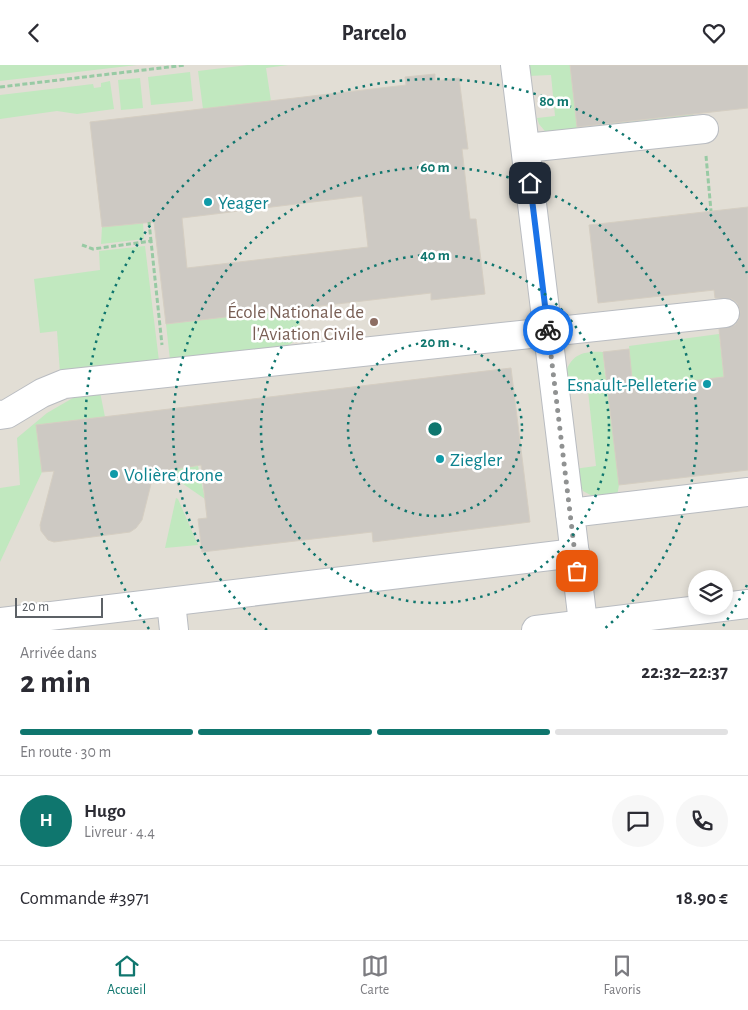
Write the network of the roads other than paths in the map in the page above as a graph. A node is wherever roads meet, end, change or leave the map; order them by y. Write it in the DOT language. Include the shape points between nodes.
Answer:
graph roads {
  1 [pos="516,65"];
  2 [pos="704,129"];
  3 [pos="526,148"];
  4 [pos="725,313"];
  5 [pos="548,330"];
  6 [pos="0,415"];
  7 [pos="748,492"];
  8 [pos="570,513"];
  9 [pos="575,553"];
  10 [pos="171,602"];
  11 [pos="748,604"];
  12 [pos="0,623"];
  13 [pos="583,623"];
  14 [pos="174,630"];
  15 [pos="536,630"];
  1 -- 3 [label="lane"];
  2 -- 3 [label="lane"];
  3 -- 5 [label="lane"];
  4 -- 5 [label="lane"];
  5 -- 6 [label="lane" via="64,384"];
  5 -- 8 [label="lane"];
  7 -- 8 [label="lane"];
  8 -- 9 [label="lane"];
  9 -- 10 [label="lane"];
  9 -- 13 [label="lane"];
  10 -- 12 [label="lane"];
  10 -- 14 [label="lane"];
  11 -- 13 [label="lane"];
  13 -- 15 [label="lane"];
}
